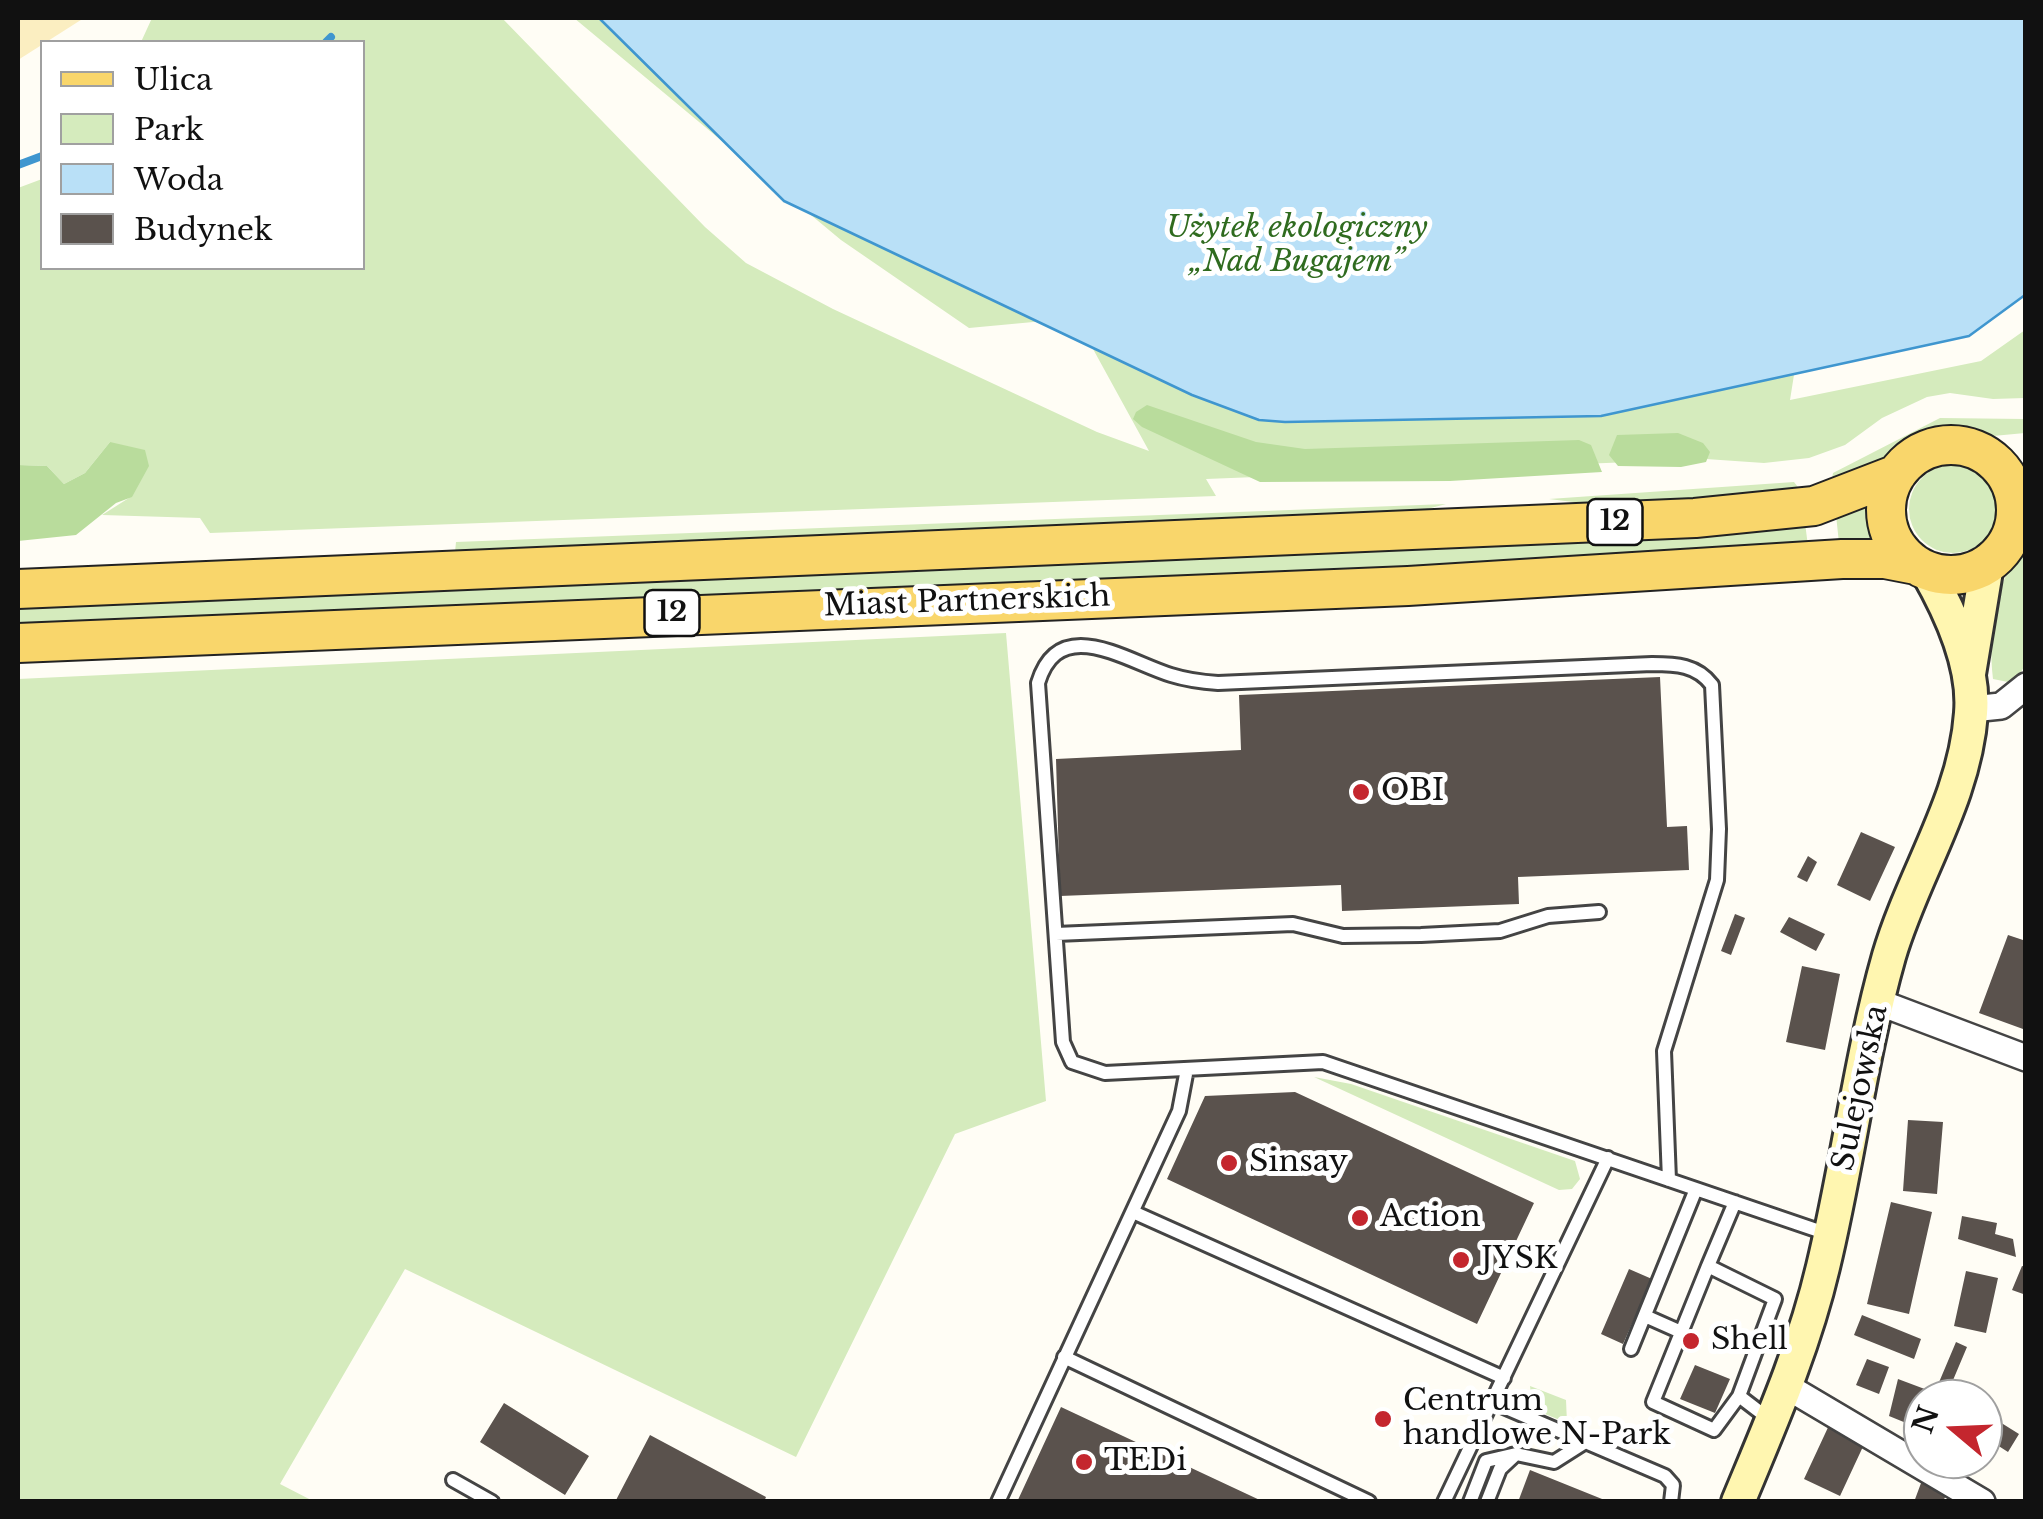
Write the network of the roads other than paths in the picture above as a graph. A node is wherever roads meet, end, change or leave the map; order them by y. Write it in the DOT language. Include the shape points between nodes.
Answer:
graph roads {
  1 [pos="2026,448"];
  2 [pos="1985,454"];
  3 [pos="1897,474"];
  4 [pos="2019,530"];
  5 [pos="1987,565"];
  6 [pos="1922,568"];
  7 [pos="18,589"];
  8 [pos="18,643"];
  9 [pos="1969,674"];
  10 [pos="2026,686"];
  11 [pos="1972,709"];
  12 [pos="1599,912"];
  13 [pos="1056,934"];
  14 [pos="1878,1002"];
  15 [pos="2026,1058"];
  16 [pos="1187,1069"];
  17 [pos="1608,1158"];
  18 [pos="1669,1180"];
  19 [pos="1696,1189"];
  20 [pos="1735,1202"];
  21 [pos="1134,1212"];
  22 [pos="1830,1234"];
  23 [pos="1708,1266"];
  24 [pos="1644,1316"];
  25 [pos="1681,1332"];
  26 [pos="1631,1349"];
  27 [pos="1064,1357"];
  28 [pos="1504,1378"];
  29 [pos="1786,1386"];
  30 [pos="1739,1396"];
  31 [pos="1492,1402"];
  32 [pos="1772,1420"];
  33 [pos="1588,1441"];
  34 [pos="1516,1454"];
  35 [pos="454,1480"];
  36 [pos="492,1502"];
  37 [pos="998,1502"];
  38 [pos="1369,1502"];
  39 [pos="1444,1502"];
  40 [pos="1470,1502"];
  41 [pos="1487,1502"];
  42 [pos="1671,1502"];
  43 [pos="1738,1502"];
  44 [pos="1982,1502"];
  1 -- 2 [label="main road, 12"];
  2 -- 3 [label="main road, 12" via="1960,445 1935,447"];
  2 -- 4 [label="main road" via="2015,496"];
  3 -- 6 [label="main road" via="1886,507 1889,530"];
  3 -- 7 [label="main road, Miast Partnerskich / 12" via="1814,506 1680,519"];
  4 -- 5 [label="main road"];
  5 -- 6 [label="main road, 12" via="1951,576"];
  5 -- 9 [label="main road, Sulejowska"];
  6 -- 8 [label="main road, Miast Partnerskich / 12" via="1842,559 1447,584"];
  6 -- 9 [label="main road, Sulejowska" via="1942,595"];
  9 -- 11 [label="main road, Sulejowska"];
  10 -- 11 [label="street" via="2001,706"];
  11 -- 14 [label="main road, Sulejowska" via="1961,774 1909,900"];
  12 -- 13 [label="lane" via="1548,916 1500,932 1344,936 1293,924"];
  13 -- 16 [label="lane" via="1063,1042 1072,1062 1105,1074"];
  13 -- 18 [label="lane" via="1038,684 1044,664 1061,649 1090,645 1173,676 1218,684 1689,667 1712,686 1720,829 1717,880 1664,1052"];
  14 -- 15 [label="street"];
  14 -- 22 [label="main road, Sulejowska"];
  16 -- 17 [label="lane" via="1322,1062"];
  16 -- 21 [label="lane" via="1178,1111"];
  17 -- 18 [label="lane"];
  17 -- 28 [label="lane"];
  18 -- 19 [label="lane"];
  19 -- 20 [label="lane"];
  19 -- 24 [label="lane"];
  20 -- 22 [label="lane"];
  20 -- 23 [label="lane"];
  21 -- 27 [label="lane"];
  21 -- 28 [label="lane"];
  22 -- 29 [label="main road, Sulejowska"];
  23 -- 25 [label="lane"];
  23 -- 30 [label="lane" via="1775,1300"];
  24 -- 25 [label="lane"];
  24 -- 26 [label="lane"];
  25 -- 30 [label="lane" via="1653,1402 1714,1430"];
  27 -- 37 [label="lane"];
  27 -- 38 [label="lane"];
  28 -- 31 [label="lane"];
  29 -- 32 [label="main road, Sulejowska"];
  29 -- 44 [label="street"];
  30 -- 32 [label="lane"];
  31 -- 33 [label="lane"];
  31 -- 39 [label="lane"];
  32 -- 43 [label="main road, Sulejowska"];
  33 -- 34 [label="lane" via="1554,1462"];
  33 -- 42 [label="lane" via="1665,1476 1674,1490"];
  34 -- 40 [label="lane" via="1486,1461"];
  34 -- 41 [label="lane" via="1500,1469"];
  35 -- 36 [label="lane"];
}
